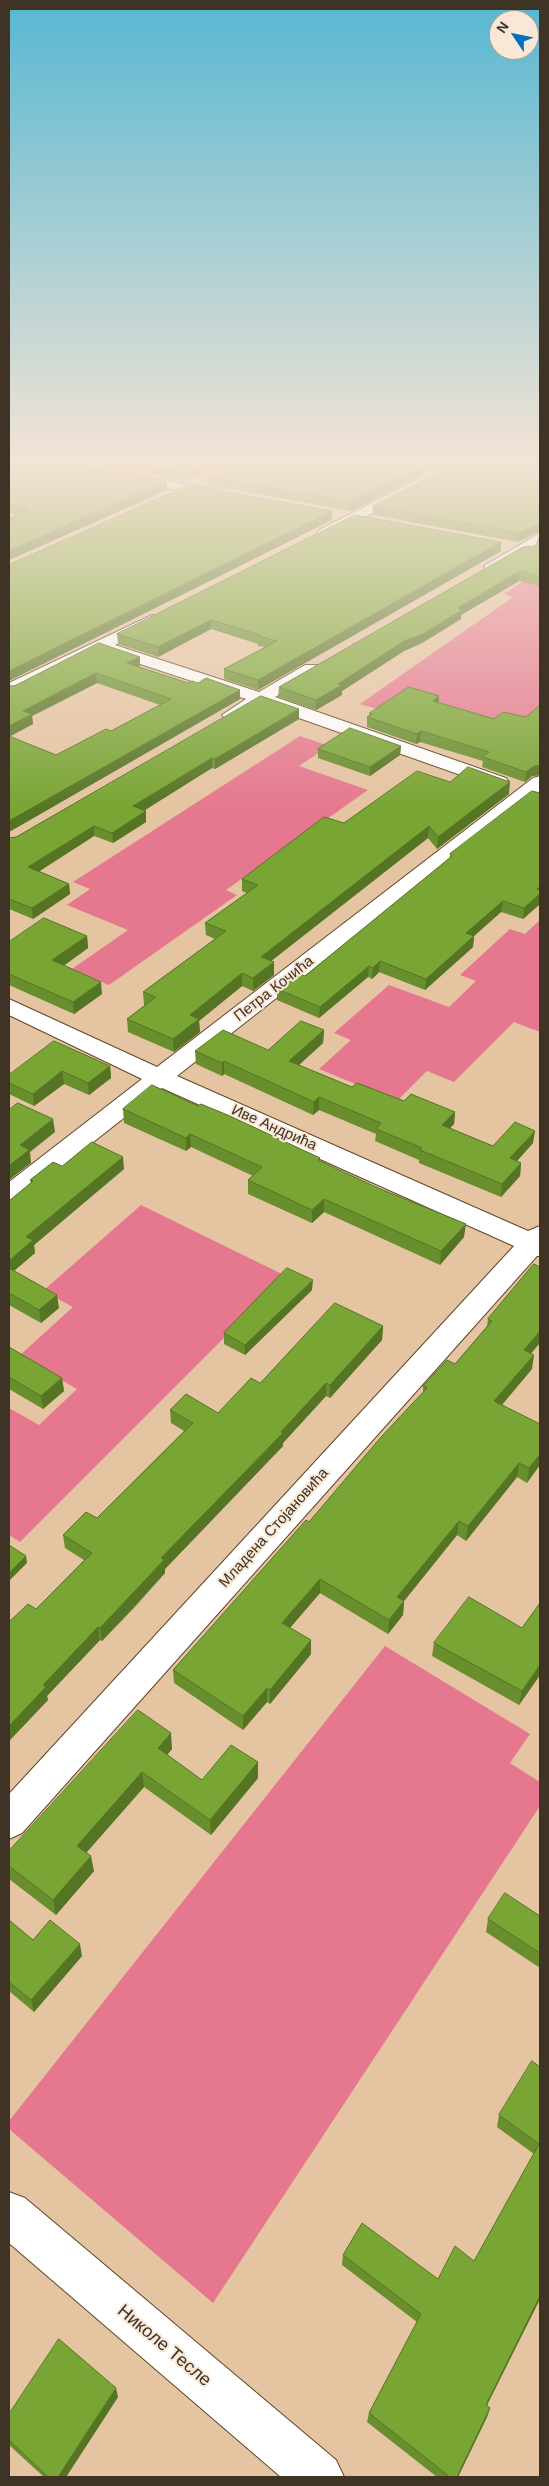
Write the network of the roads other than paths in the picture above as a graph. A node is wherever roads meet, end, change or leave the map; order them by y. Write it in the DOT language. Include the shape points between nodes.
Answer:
graph roads {
  1 [pos="162,615"];
  2 [pos="101,646"];
  3 [pos="328,659"];
  4 [pos="9,690"];
  5 [pos="260,698"];
  6 [pos="218,722"];
  7 [pos="536,790"];
  8 [pos="9,1006"];
  9 [pos="160,1078"];
  10 [pos="9,1195"];
  11 [pos="538,1242"];
  12 [pos="9,1821"];
  13 [pos="9,2214"];
  14 [pos="319,2477"];
  1 -- 2 [label="street"];
  2 -- 4 [label="street"];
  2 -- 5 [label="street"];
  3 -- 5 [label="street"];
  5 -- 6 [label="street"];
  5 -- 7 [label="street"];
  7 -- 9 [label="street, Петра Кочића"];
  8 -- 9 [label="street, Иве Андрића"];
  9 -- 10 [label="street, Петра Кочића"];
  9 -- 11 [label="street, Иве Андрића"];
  11 -- 12 [label="street, Младена Стојановића"];
  13 -- 14 [label="street, Николе Тесле"];
}
